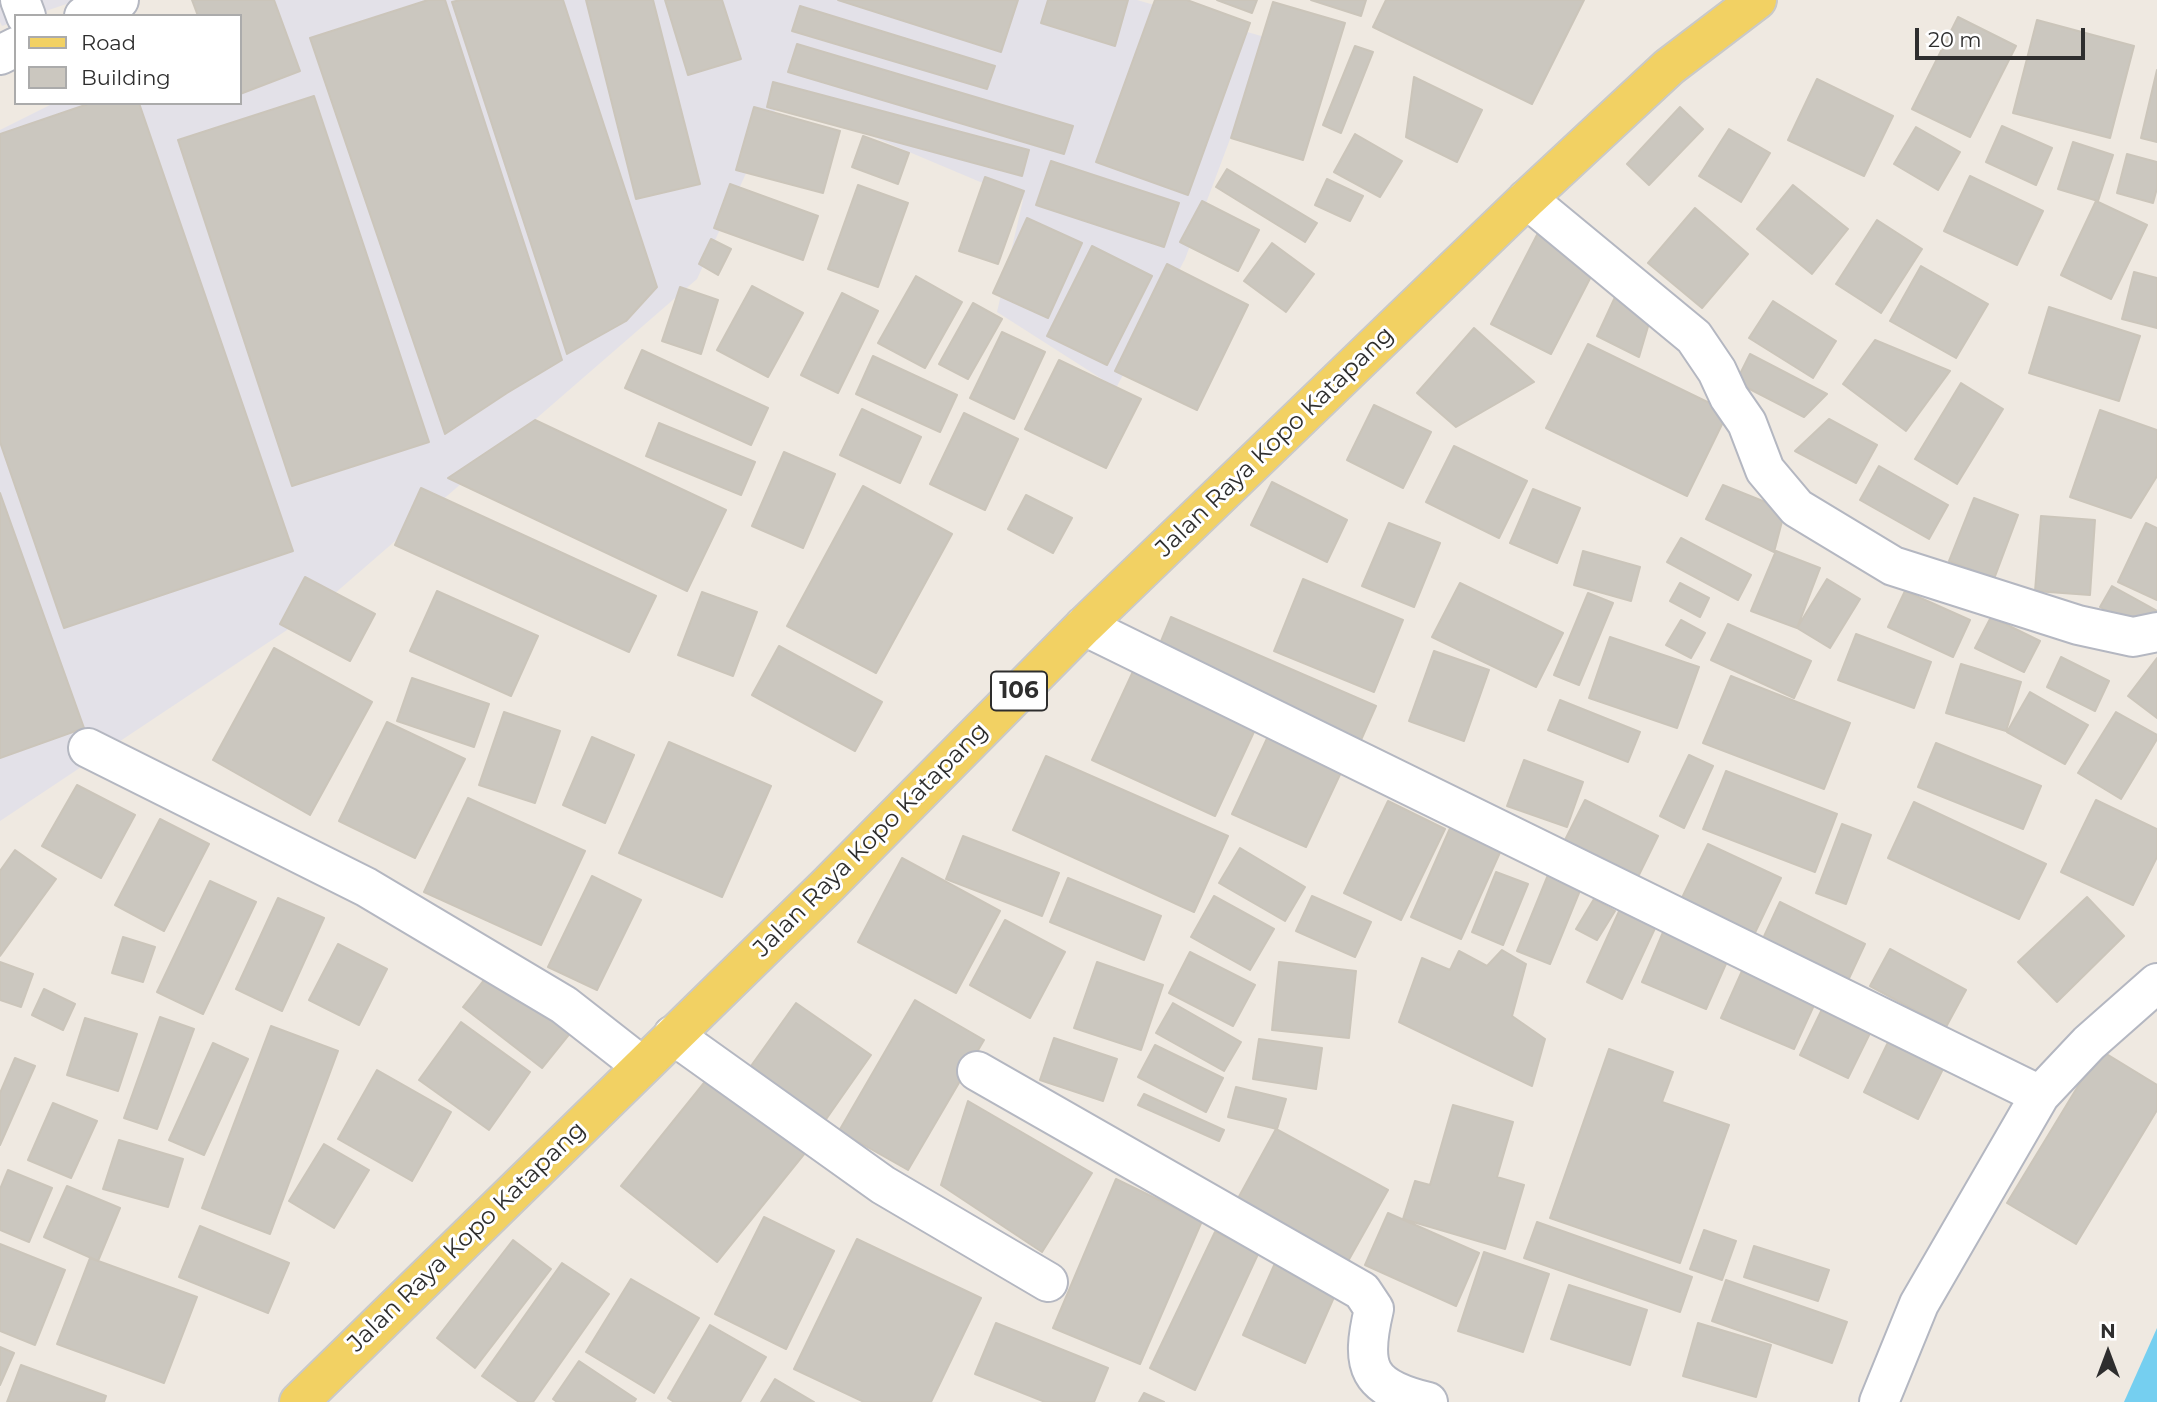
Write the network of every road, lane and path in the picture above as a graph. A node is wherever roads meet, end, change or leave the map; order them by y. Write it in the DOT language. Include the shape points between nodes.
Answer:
graph roads {
  1 [pos="119,0"];
  2 [pos="1745,3"];
  3 [pos="88,14"];
  4 [pos="1527,199"];
  5 [pos="1084,626"];
  6 [pos="2157,632"];
  7 [pos="88,748"];
  8 [pos="2157,983"];
  9 [pos="673,1035"];
  10 [pos="642,1066"];
  11 [pos="977,1071"];
  12 [pos="2040,1095"];
  13 [pos="1048,1282"];
  14 [pos="309,1399"];
  15 [pos="1427,1402"];
  16 [pos="1879,1402"];
  1 -- 3 [label="street"];
  2 -- 4 [label="main road, Jalan Raya Kopo Katapang / 106"];
  4 -- 5 [label="main road, Jalan Raya Kopo Katapang / 106"];
  4 -- 6 [label="street" via="1694,337 1747,424 1765,470 1797,508 1893,566 2078,625 2133,637"];
  5 -- 9 [label="main road, Jalan Raya Kopo Katapang / 106"];
  5 -- 12 [label="street"];
  7 -- 10 [label="street" via="366,887 564,1005"];
  8 -- 12 [label="street" via="2089,1043"];
  9 -- 10 [label="main road, Jalan Raya Kopo Katapang / 106"];
  9 -- 13 [label="street" via="883,1185"];
  10 -- 14 [label="main road, Jalan Raya Kopo Katapang / 106"];
  11 -- 15 [label="street" via="1362,1291 1374,1309 1367,1359 1378,1381"];
  12 -- 16 [label="street" via="1919,1304"];
}
